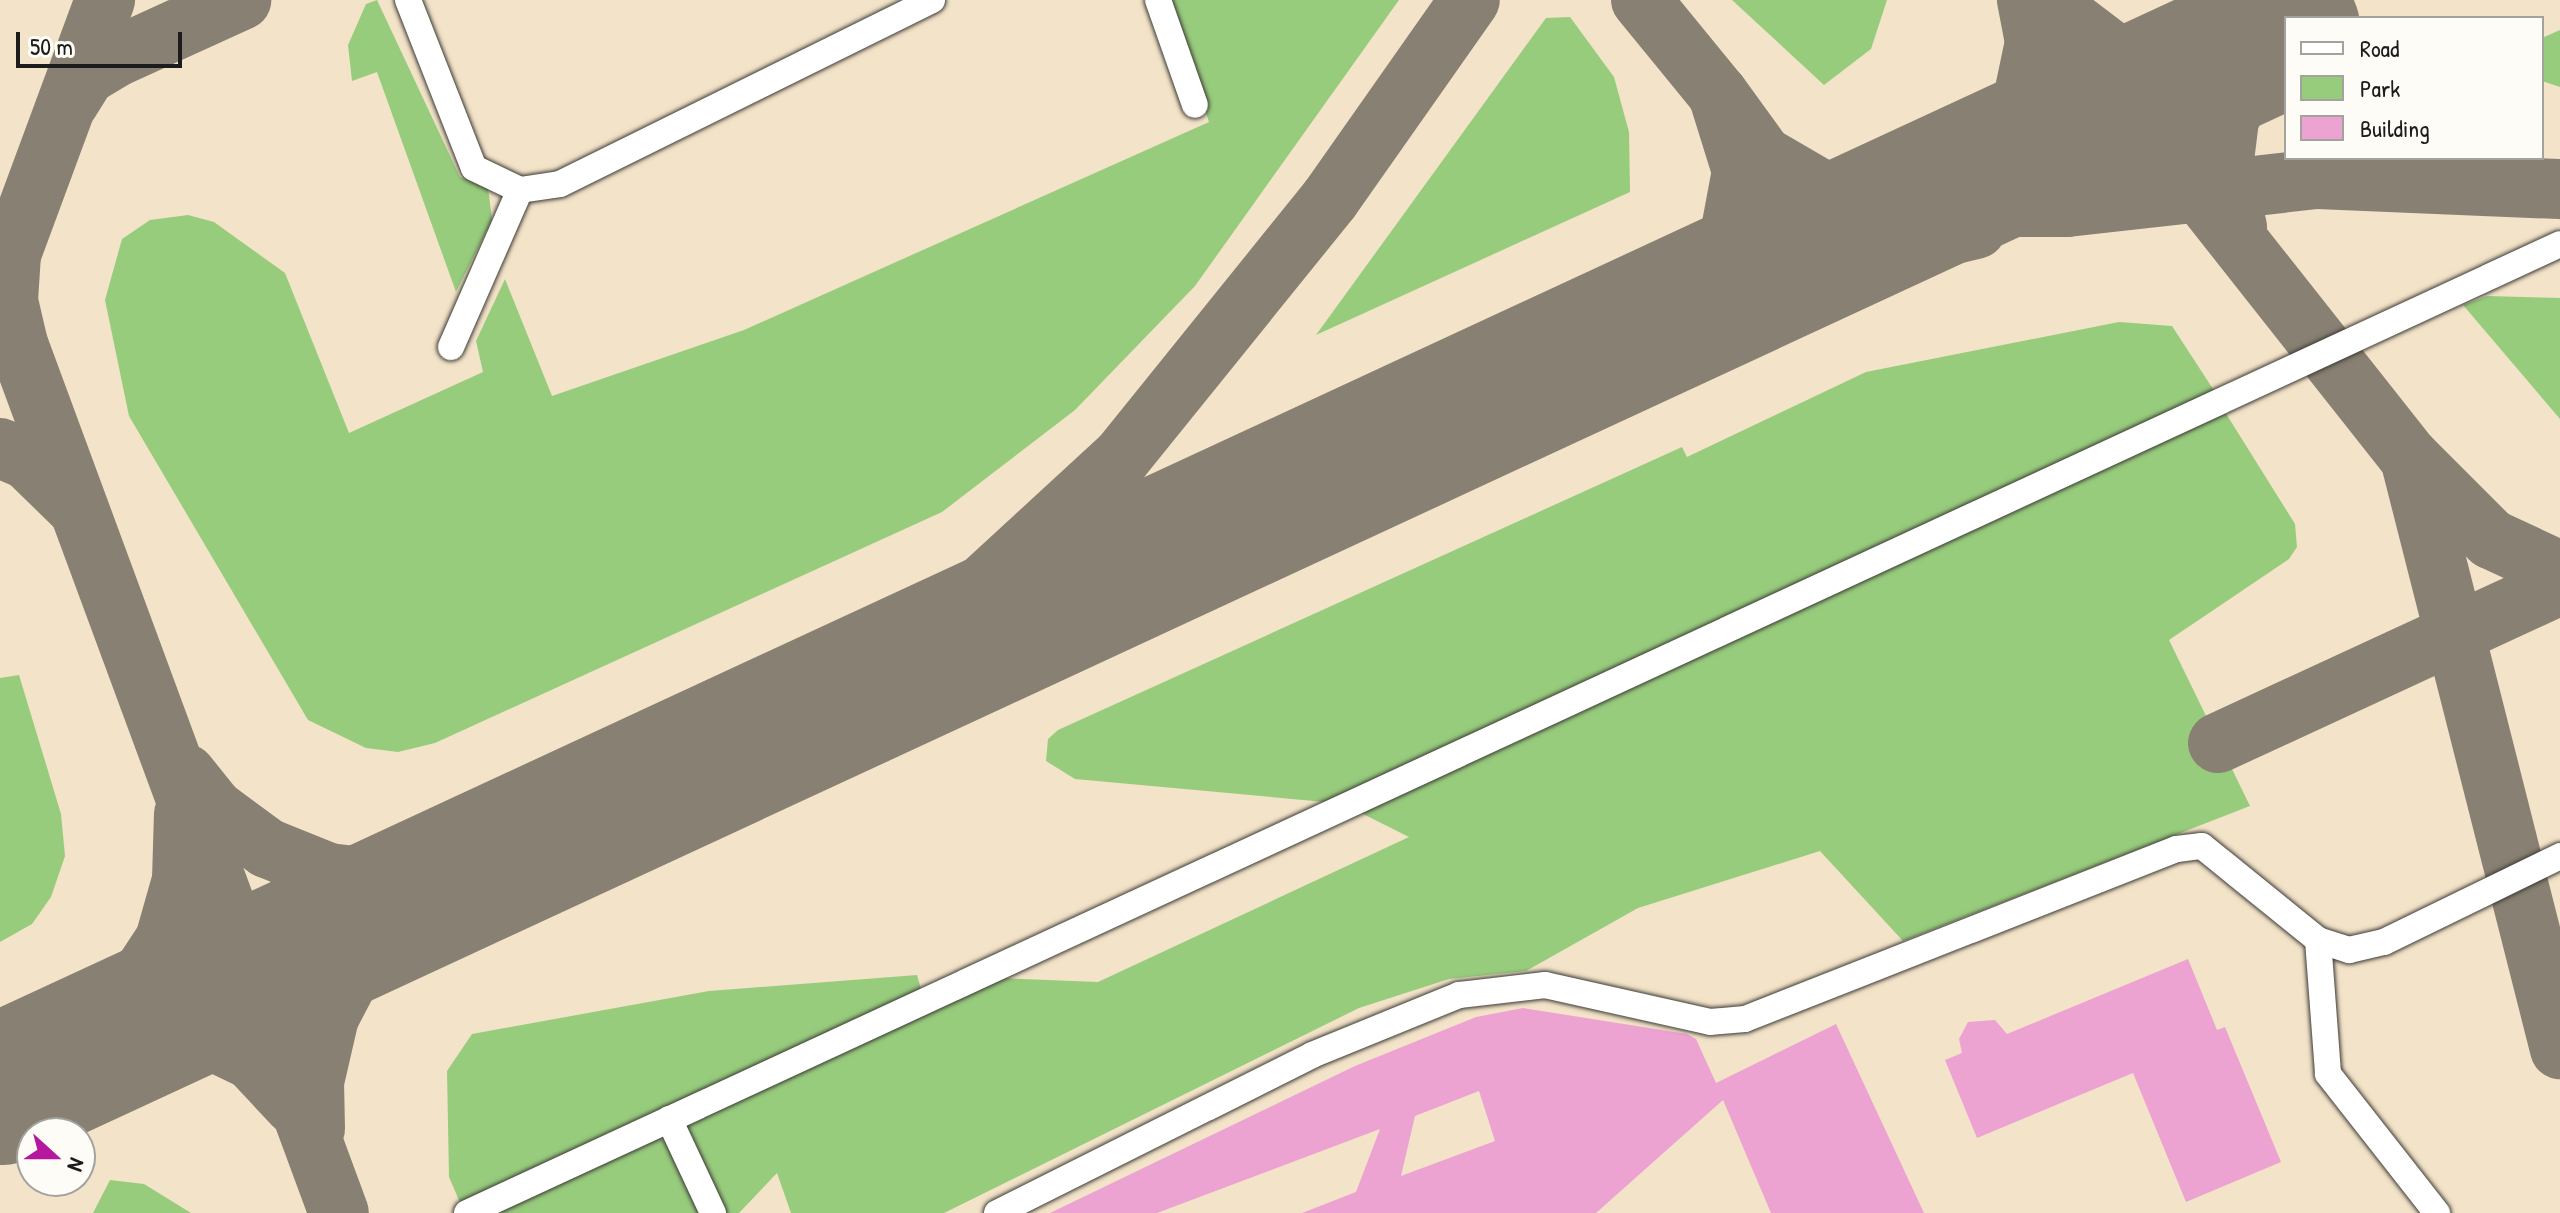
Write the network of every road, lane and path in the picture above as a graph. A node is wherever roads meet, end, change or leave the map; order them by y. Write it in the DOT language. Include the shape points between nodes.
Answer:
graph roads {
  1 [pos="408,0"];
  2 [pos="932,0"];
  3 [pos="1158,0"];
  4 [pos="1195,105"];
  5 [pos="520,190"];
  6 [pos="2560,244"];
  7 [pos="451,347"];
  8 [pos="2560,856"];
  9 [pos="2318,940"];
  10 [pos="669,1119"];
  11 [pos="467,1213"];
  12 [pos="713,1213"];
  13 [pos="997,1213"];
  14 [pos="2437,1213"];
  1 -- 5 [label="lane" via="474,168"];
  2 -- 5 [label="lane" via="560,184"];
  3 -- 4 [label="lane"];
  5 -- 7 [label="lane"];
  6 -- 10 [label="lane"];
  8 -- 9 [label="lane" via="2384,942 2349,950"];
  9 -- 13 [label="lane" via="2202,846 2177,849 1745,1019 1710,1022 1545,985 1459,995 1312,1055"];
  9 -- 14 [label="lane" via="2328,1074"];
  10 -- 11 [label="lane"];
  10 -- 12 [label="lane"];
}
